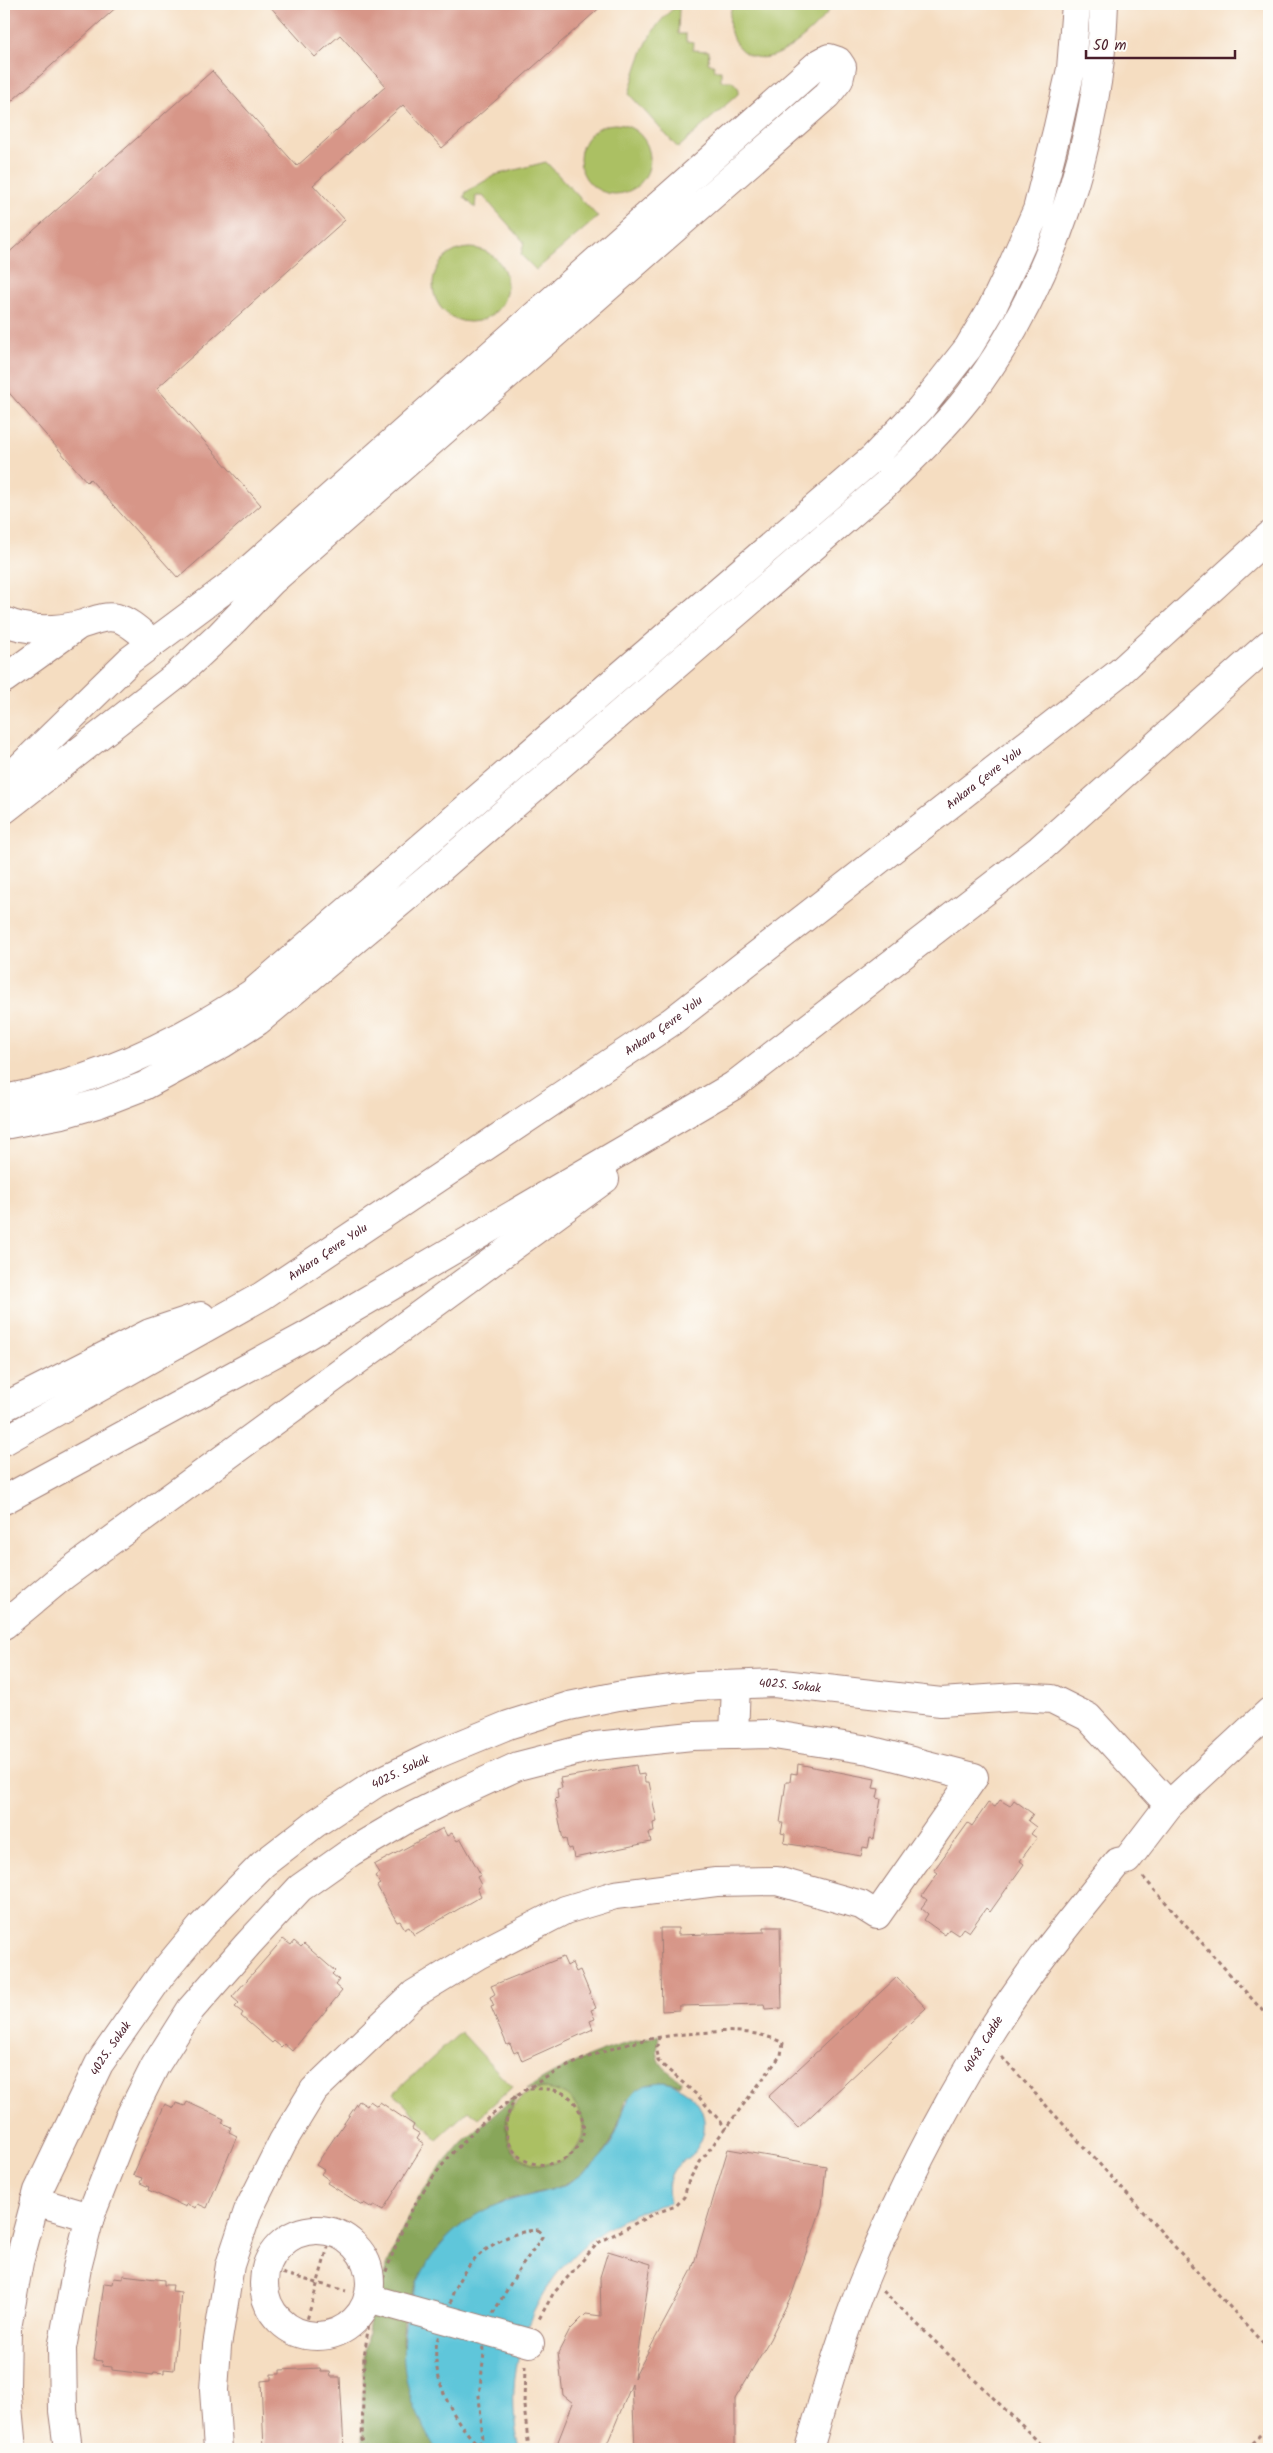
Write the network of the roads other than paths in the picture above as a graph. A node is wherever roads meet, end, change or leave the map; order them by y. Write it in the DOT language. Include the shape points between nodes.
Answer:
graph roads {
  1 [pos="1076,4"];
  2 [pos="1104,4"];
  3 [pos="1269,536"];
  4 [pos="4,621"];
  5 [pos="81,625"];
  6 [pos="152,642"];
  7 [pos="1269,644"];
  8 [pos="177,675"];
  9 [pos="4,679"];
  10 [pos="4,783"];
  11 [pos="4,810"];
  12 [pos="733,1086"];
  13 [pos="4,1099"];
  14 [pos="4,1125"];
  15 [pos="262,1296"];
  16 [pos="4,1407"];
  17 [pos="4,1441"];
  18 [pos="4,1500"];
  19 [pos="4,1625"];
  20 [pos="736,1685"];
  21 [pos="1265,1727"];
  22 [pos="734,1735"];
  23 [pos="1169,1805"];
  24 [pos="35,2201"];
  25 [pos="90,2218"];
  26 [pos="371,2299"];
  27 [pos="5,2329"];
  28 [pos="528,2343"];
  29 [pos="12,2449"];
  30 [pos="68,2449"];
  31 [pos="218,2449"];
  32 [pos="810,2449"];
  1 -- 13 [label="main road" via="1071,69 1037,210 1025,238 992,308 968,348 920,409 874,457 251,994 165,1046 134,1060"];
  2 -- 14 [label="main road" via="1101,60 1089,132 1048,258 1001,347 969,395 928,443 886,484 451,859 258,1020 222,1044 144,1086 62,1114"];
  3 -- 15 [label="main road, Ankara Çevre Yolu" via="1120,672 672,1022"];
  4 -- 5 [label="main road" via="20,628 38,630"];
  5 -- 6 [label="main road" via="97,618 118,618"];
  5 -- 9 [label="main road"];
  6 -- 8 [label="main road" via="144,659 148,671 158,678"];
  6 -- 8 [label="main road" via="236,581 818,64 828,58 838,60 842,67 841,76 827,95 271,582"];
  6 -- 10 [label="main road"];
  7 -- 12 [label="main road" via="1040,849"];
  8 -- 11 [label="main road"];
  12 -- 18 [label="main road" via="306,1336"];
  12 -- 19 [label="main road" via="63,1576"];
  15 -- 16 [label="main road" via="150,1333"];
  15 -- 17 [label="main road, Ankara Çevre Yolu"];
  20 -- 22 [label="main road"];
  20 -- 23 [label="main road, 4025. Sokak" via="774,1684 941,1702 1017,1697 1052,1699 1088,1717"];
  20 -- 24 [label="main road, 4025. Sokak" via="696,1686 618,1696 569,1706 508,1725 375,1784 316,1823 263,1864 161,1975 99,2064"];
  21 -- 23 [label="main road, 4048. Cadde"];
  22 -- 25 [label="main road" via="644,1739 596,1746 518,1766 407,1819 351,1852 300,1888 191,2009 155,2066 128,2120"];
  22 -- 31 [label="main road" via="768,1734 869,1750 974,1777 877,1915 861,1905 777,1881 716,1882 615,1895 565,1910 478,1955 414,1994 314,2090 283,2141 248,2212 230,2265 217,2346 214,2390"];
  23 -- 32 [label="main road, 4048. Cadde" via="1127,1860 1118,1862 1050,1946 986,2039 922,2152 866,2274 830,2376"];
  24 -- 25 [label="main road"];
  24 -- 27 [label="main road, 4025. Sokak"];
  25 -- 30 [label="main road" via="62,2348 63,2411"];
  26 -- 26 [label="main road" via="368,2267 360,2253 350,2242 332,2233 305,2232 290,2238 278,2248 267,2269 265,2292 270,2308 280,2321 303,2334 324,2336 339,2332 352,2323"];
  26 -- 28 [label="main road"];
  27 -- 29 [label="main road, 4025. Sokak"];
}
